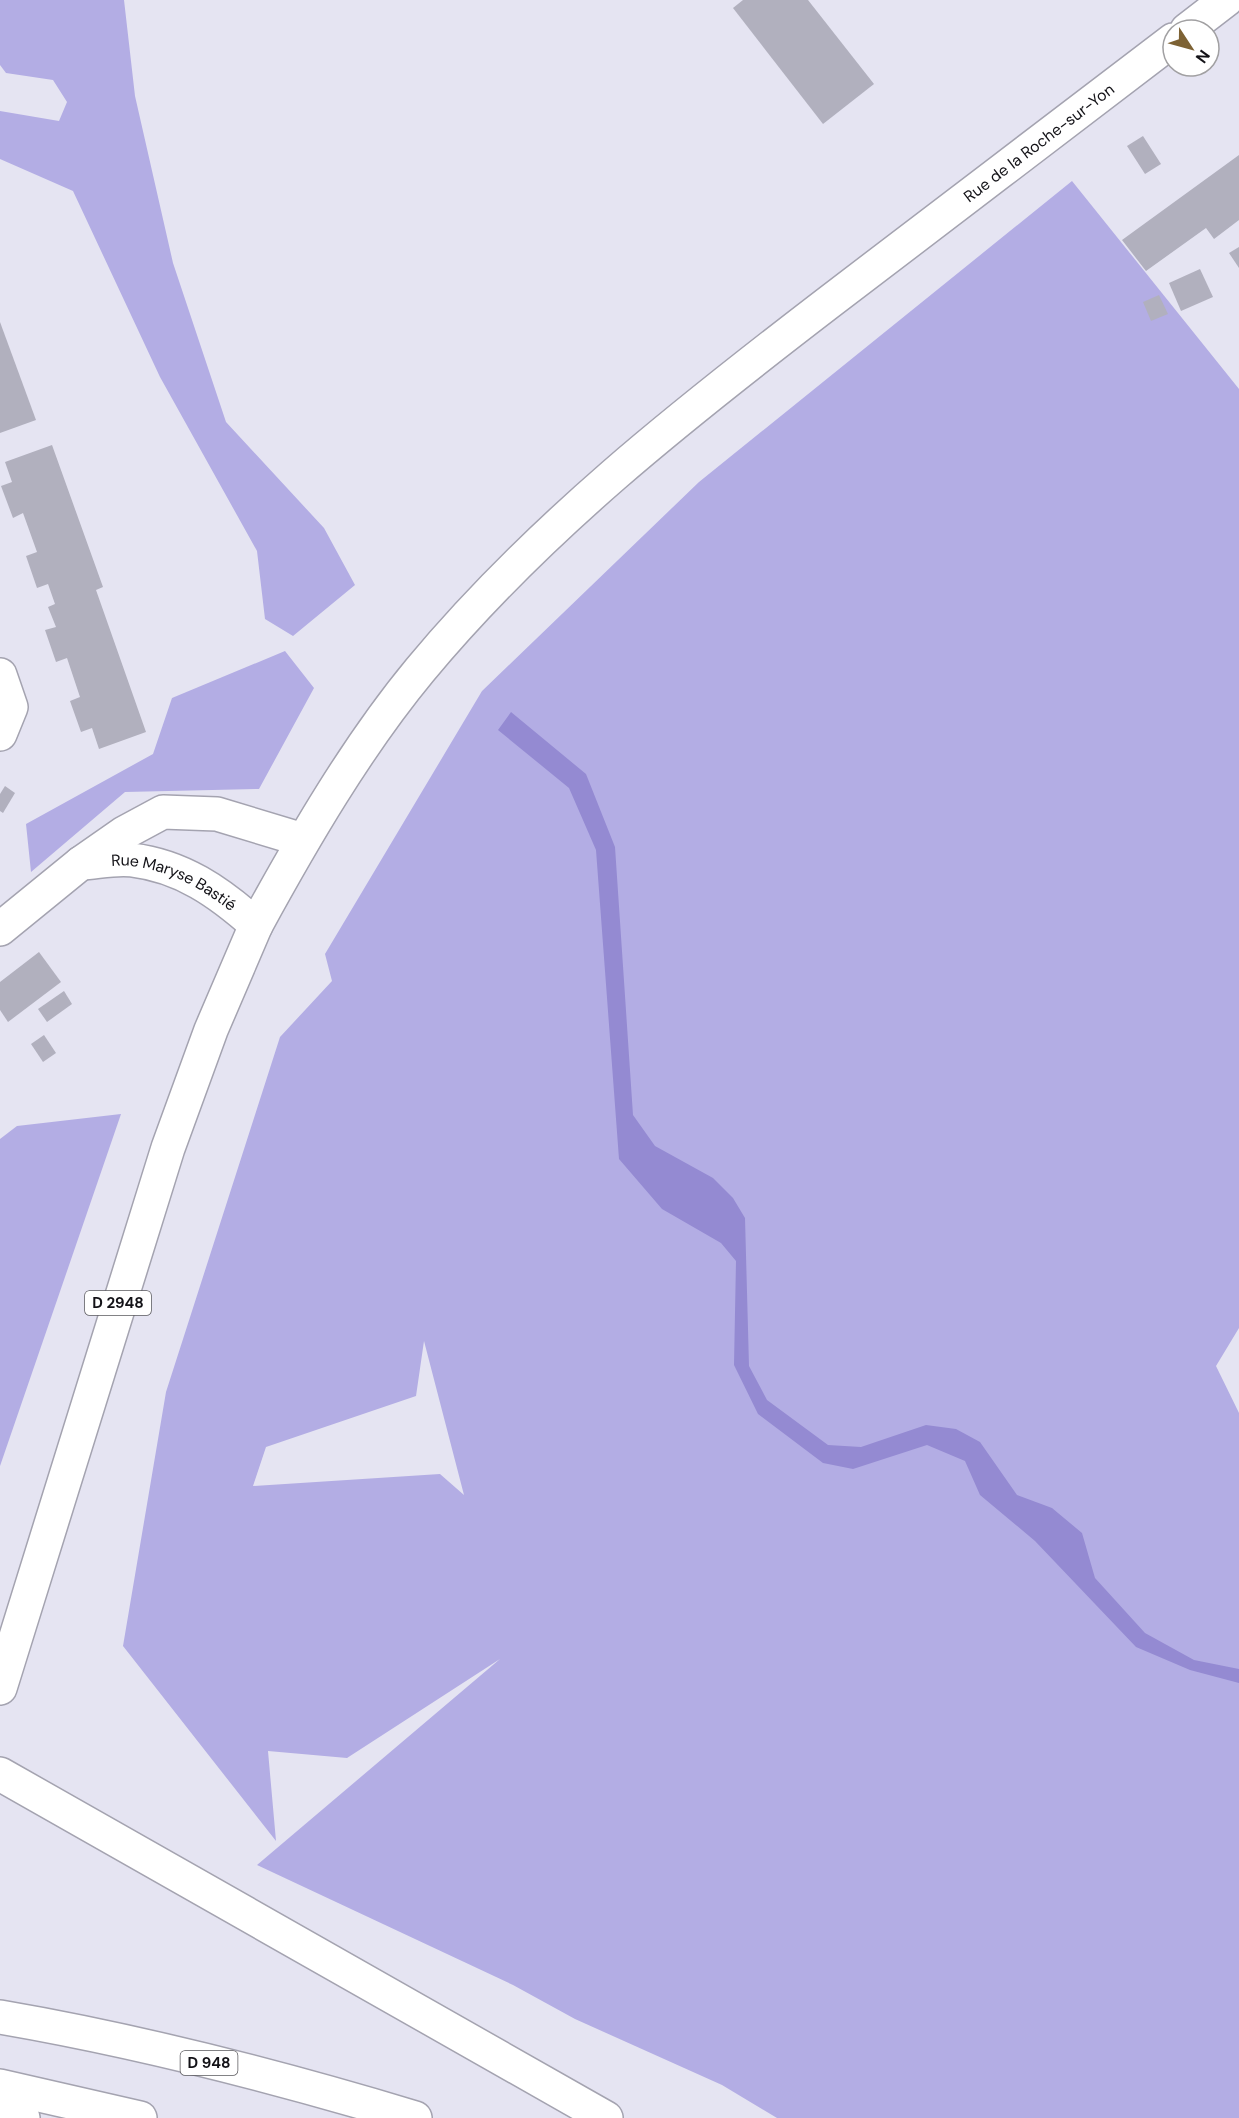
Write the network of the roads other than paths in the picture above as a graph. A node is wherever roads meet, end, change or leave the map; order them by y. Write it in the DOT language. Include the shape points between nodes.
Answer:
graph roads {
  1 [pos="1226,0"];
  2 [pos="1203,18"];
  3 [pos="1161,49"];
  4 [pos="0,675"];
  5 [pos="0,734"];
  6 [pos="303,840"];
  7 [pos="81,863"];
  8 [pos="256,925"];
  9 [pos="0,929"];
  10 [pos="0,1688"];
  11 [pos="0,1774"];
  12 [pos="0,2017"];
  13 [pos="0,2086"];
  14 [pos="0,2111"];
  15 [pos="23,2118"];
  16 [pos="140,2118"];
  17 [pos="415,2118"];
  18 [pos="606,2118"];
  1 -- 2 [label="main road"];
  3 -- 6 [label="main road, Rue de la Roche-sur-Yon / D 2948" via="721,385 614,473 494,587 417,673"];
  4 -- 5 [label="main road" via="11,707"];
  6 -- 7 [label="main road, Rue Maryse Bastié" via="217,814 163,812"];
  6 -- 8 [label="main road, D 2948"];
  7 -- 8 [label="main road, Rue Maryse Bastié" via="130,860 176,869 229,901"];
  7 -- 9 [label="main road, Rue Maryse Bastié"];
  8 -- 10 [label="main road, D 2948" via="211,1030 168,1148"];
  11 -- 18 [label="main road"];
  12 -- 17 [label="main road, D 948" via="99,2035"];
  13 -- 16 [label="main road"];
  14 -- 15 [label="main road"];
}
